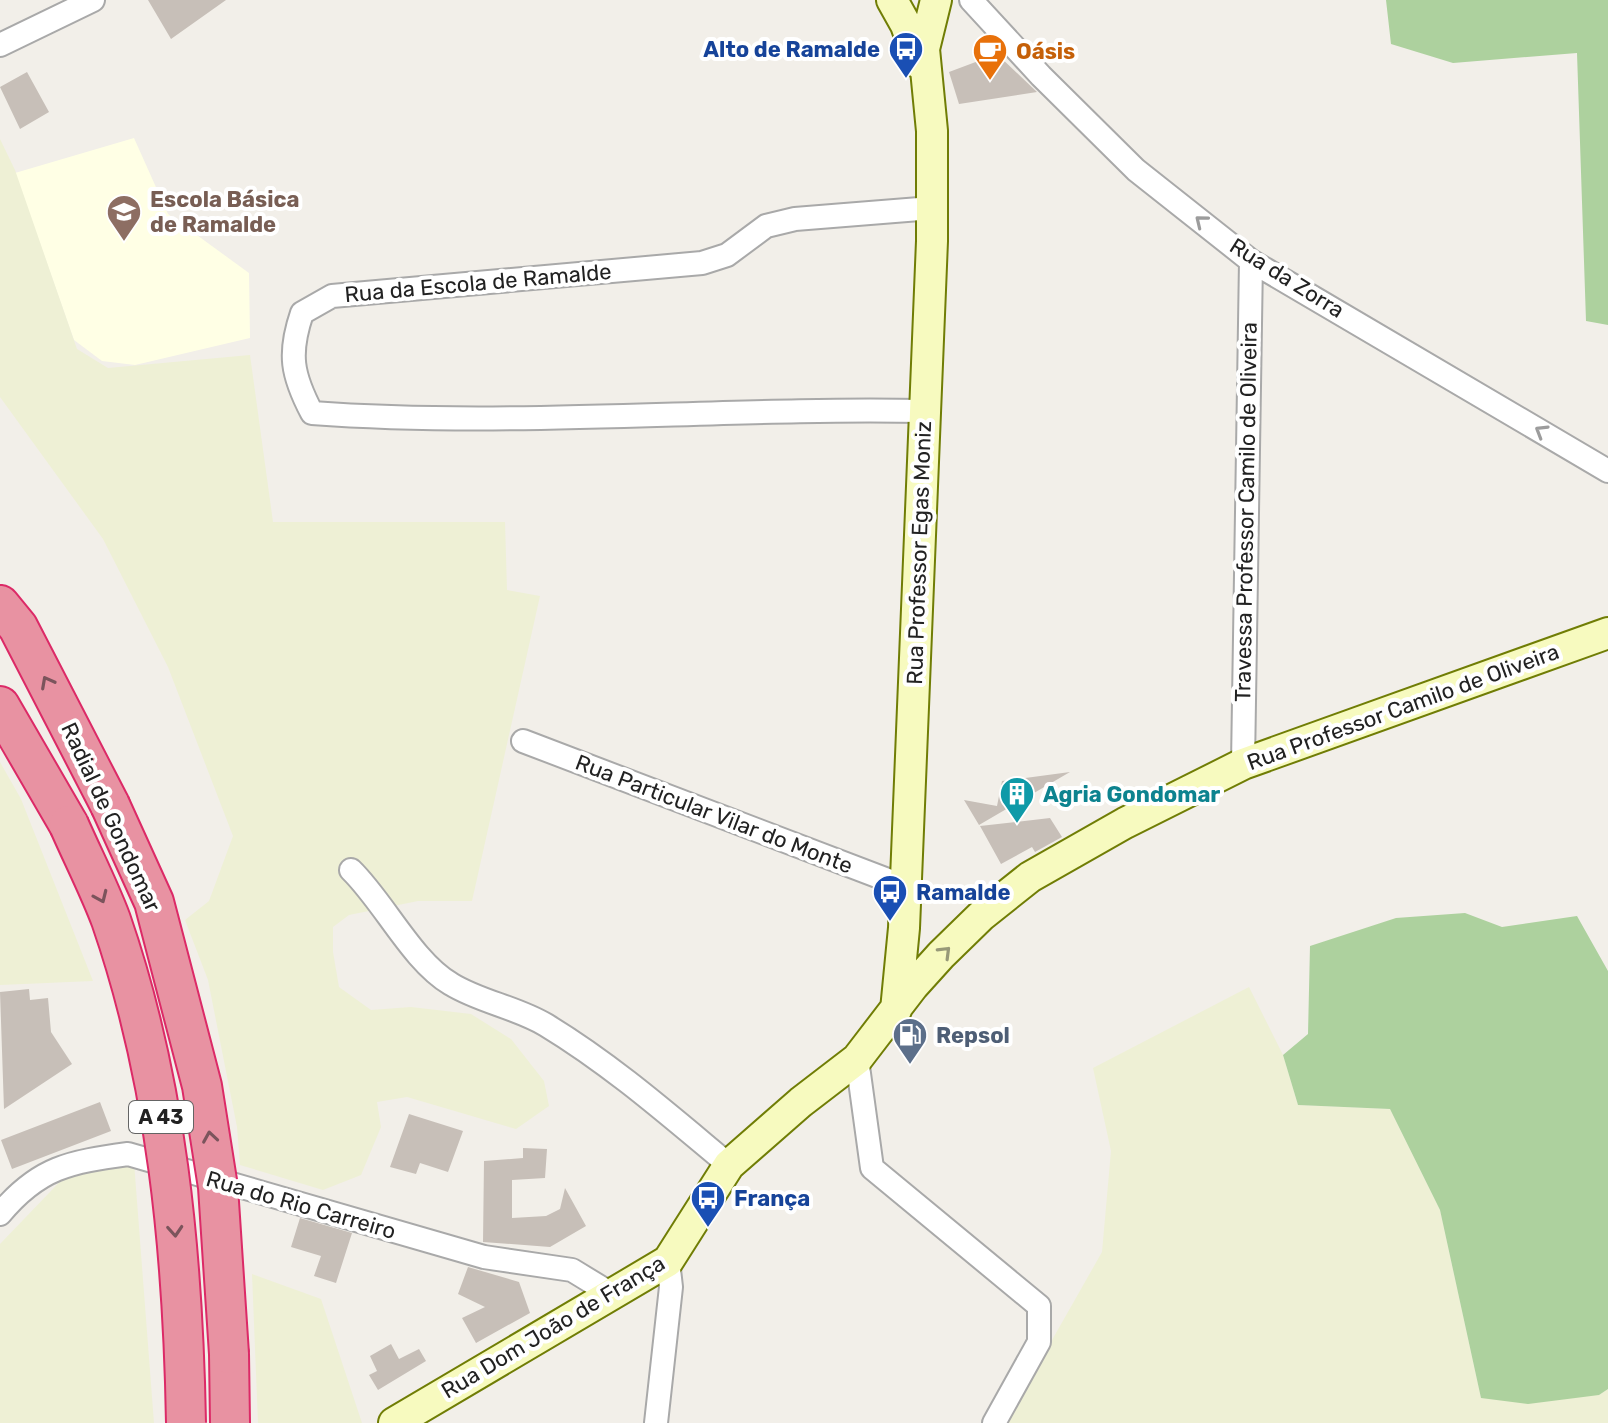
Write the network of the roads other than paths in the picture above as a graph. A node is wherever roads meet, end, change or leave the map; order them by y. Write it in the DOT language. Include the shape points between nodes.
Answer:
graph roads {
  1 [pos="93,0"];
  2 [pos="892,0"];
  3 [pos="900,0"];
  4 [pos="925,0"];
  5 [pos="936,0"];
  6 [pos="971,0"];
  7 [pos="0,45"];
  8 [pos="926,93"];
  9 [pos="932,208"];
  10 [pos="1251,261"];
  11 [pos="925,411"];
  12 [pos="1608,471"];
  13 [pos="0,605"];
  14 [pos="1608,633"];
  15 [pos="0,706"];
  16 [pos="523,741"];
  17 [pos="1243,764"];
  18 [pos="351,870"];
  19 [pos="906,887"];
  20 [pos="896,1012"];
  21 [pos="857,1059"];
  22 [pos="729,1165"];
  23 [pos="0,1214"];
  24 [pos="668,1261"];
  25 [pos="613,1295"];
  26 [pos="186,1423"];
  27 [pos="230,1423"];
  28 [pos="394,1423"];
  29 [pos="656,1423"];
  30 [pos="994,1423"];
  1 -- 7 [label="street"];
  2 -- 8 [label="main road, Rua Professor Egas Moniz" via="914,43"];
  3 -- 4 [label="main road"];
  5 -- 8 [label="main road, Rua Professor Egas Moniz" via="924,49"];
  10 -- 6 [label="street, Rua da Zorra, one-way" via="1136,170"];
  8 -- 9 [label="main road, Rua Professor Egas Moniz" via="932,131"];
  9 -- 11 [label="main road, Rua Professor Egas Moniz"];
  9 -- 11 [label="street, Rua da Escola de Ramalde" via="795,219 766,226 727,255 702,263 332,296 302,313 292,343 297,383 312,413 461,418"];
  12 -- 10 [label="street, Rua da Zorra, one-way"];
  10 -- 17 [label="street, Travessa Professor Camilo de Oliveira"];
  11 -- 19 [label="main road, Rua Professor Egas Moniz"];
  27 -- 13 [label="highway, Radial de Gondomar / A 43, one-way, bridge" via="218,1187 202,1086 154,902 18,627"];
  14 -- 17 [label="main road, Rua Professor Camilo de Oliveira"];
  15 -- 26 [label="highway, Radial de Gondomar / A 43, one-way, bridge" via="69,825 110,919 158,1096 173,1193"];
  16 -- 19 [label="street, Rua Particular Vilar do Monte"];
  20 -- 17 [label="main road, Rua Professor Camilo de Oliveira, one-way" via="941,955 1030,877"];
  18 -- 22 [label="street" via="372,890 405,939 449,984 543,1023 625,1078"];
  19 -- 20 [label="main road, Rua Professor Egas Moniz"];
  20 -- 21 [label="main road, Rua Dom João de França"];
  21 -- 22 [label="main road, Rua Dom João de França"];
  21 -- 30 [label="street" via="872,1168 1039,1306 1039,1342"];
  22 -- 24 [label="main road, Rua Dom João de França"];
  23 -- 25 [label="street, Rua do Rio Carreiro" via="19,1191 68,1162 128,1154 446,1247 572,1270"];
  24 -- 25 [label="main road, Rua Dom João de França"];
  24 -- 29 [label="street" via="671,1287"];
  25 -- 28 [label="main road, Rua Dom João de França"];
}
